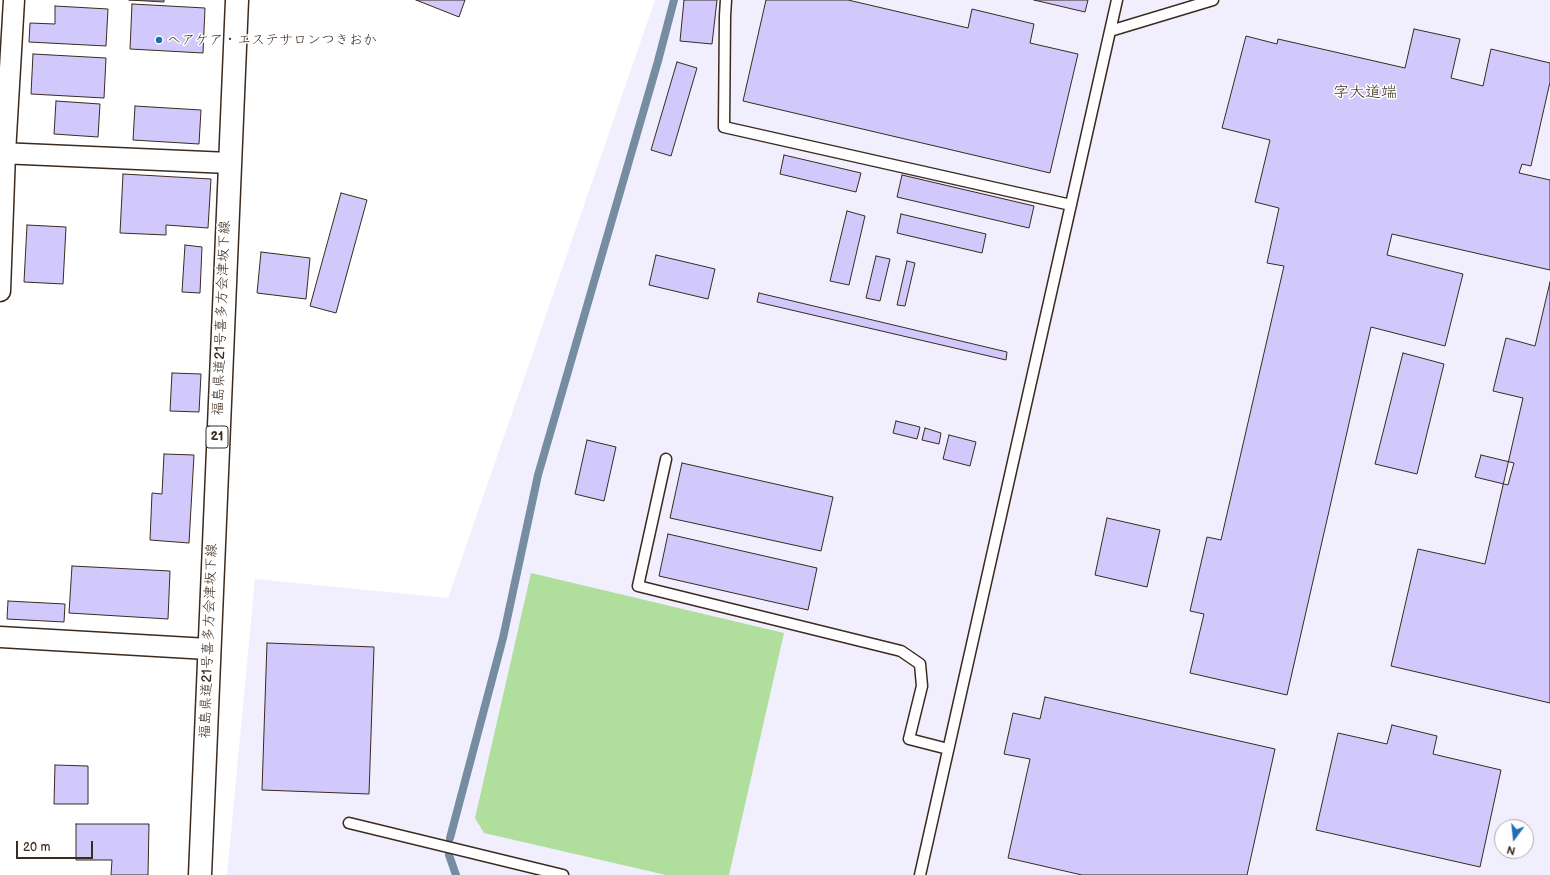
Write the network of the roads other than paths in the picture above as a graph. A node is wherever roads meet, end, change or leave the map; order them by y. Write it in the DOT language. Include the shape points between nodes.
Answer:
graph roads {
  1 [pos="14,0"];
  2 [pos="237,0"];
  3 [pos="726,0"];
  4 [pos="1118,0"];
  5 [pos="1213,0"];
  6 [pos="1110,31"];
  7 [pos="3,153"];
  8 [pos="229,163"];
  9 [pos="1071,205"];
  10 [pos="0,291"];
  11 [pos="666,459"];
  12 [pos="0,637"];
  13 [pos="208,649"];
  14 [pos="948,749"];
  15 [pos="349,823"];
  16 [pos="200,875"];
  17 [pos="563,875"];
  18 [pos="920,875"];
  1 -- 7 [label="street"];
  2 -- 8 [label="main road, 福島県道21号喜多方会津坂下線 / 21"];
  3 -- 9 [label="lane" via="724,127"];
  4 -- 6 [label="lane"];
  5 -- 6 [label="lane"];
  6 -- 9 [label="lane"];
  7 -- 8 [label="street"];
  7 -- 10 [label="street"];
  8 -- 13 [label="main road, 福島県道21号喜多方会津坂下線 / 21"];
  9 -- 14 [label="lane"];
  11 -- 14 [label="lane" via="638,586 901,651 920,664 922,686 909,739"];
  12 -- 13 [label="street"];
  13 -- 16 [label="main road, 福島県道21号喜多方会津坂下線 / 21"];
  14 -- 18 [label="lane"];
  15 -- 17 [label="lane"];
}
